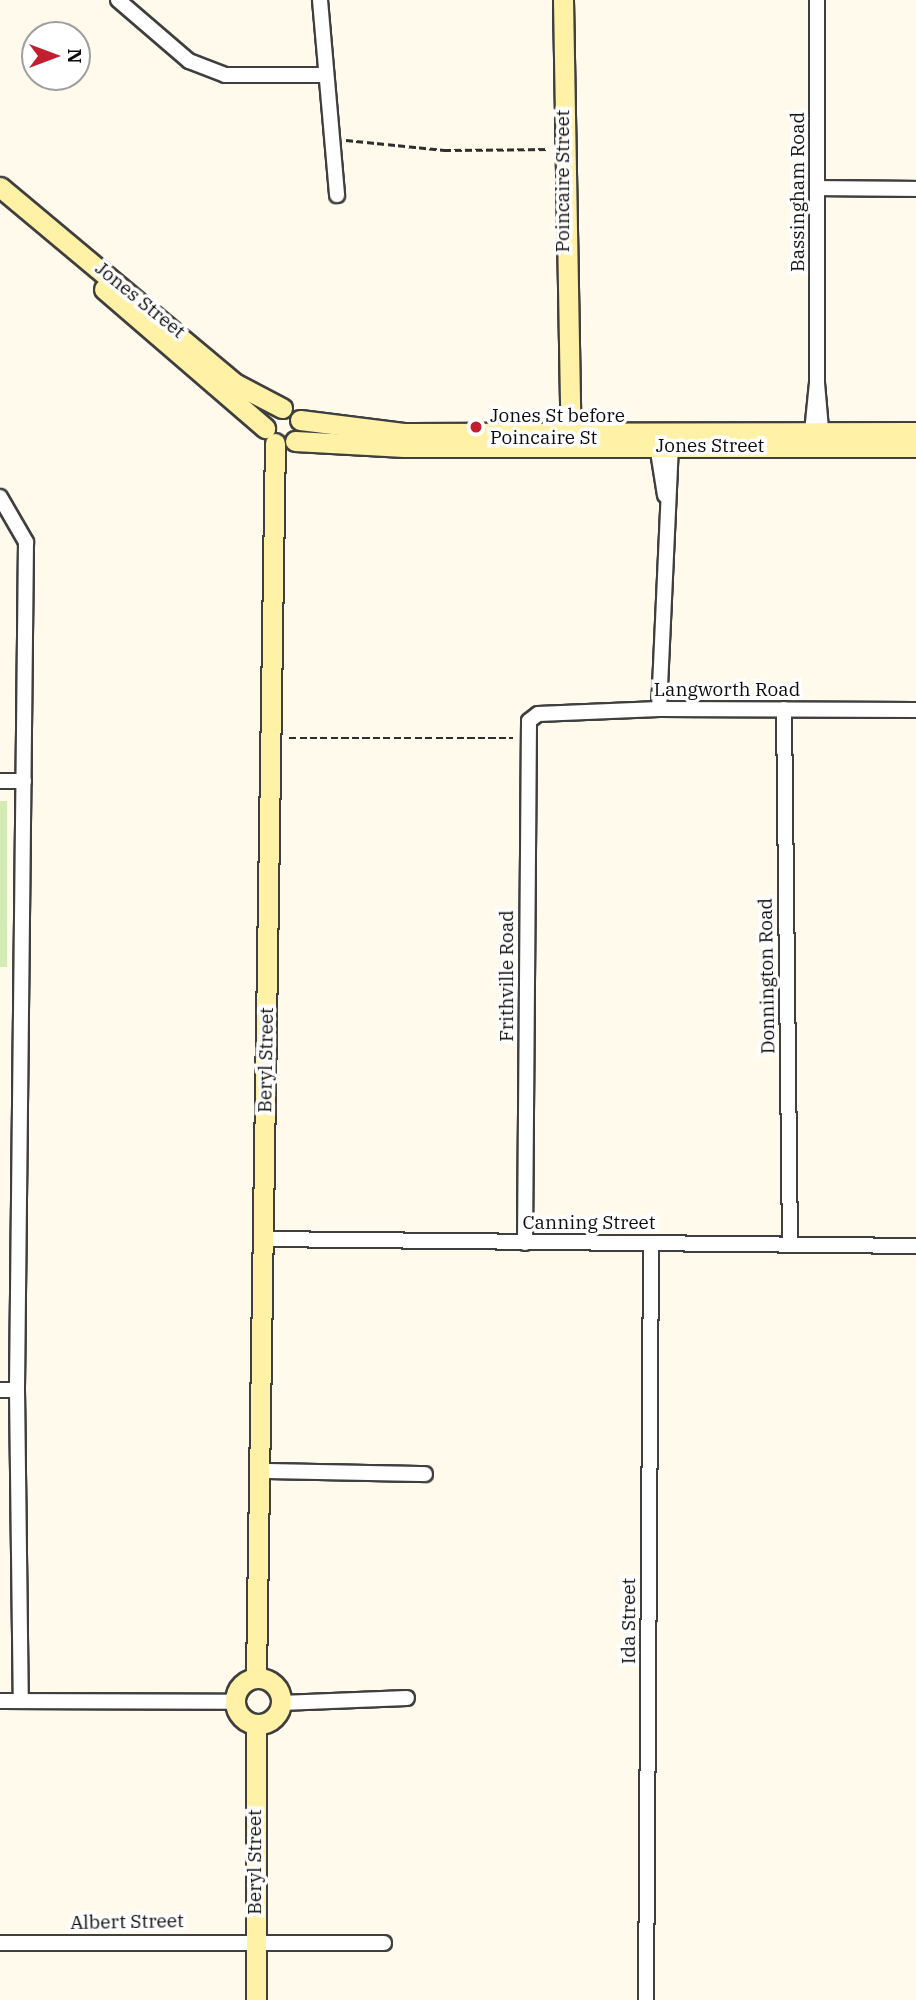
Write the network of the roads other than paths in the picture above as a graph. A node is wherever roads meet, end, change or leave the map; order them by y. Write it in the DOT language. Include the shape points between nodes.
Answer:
graph roads {
  1 [pos="118,0"];
  2 [pos="320,0"];
  3 [pos="563,0"];
  4 [pos="817,0"];
  5 [pos="326,75"];
  6 [pos="0,187"];
  7 [pos="818,188"];
  8 [pos="916,188"];
  9 [pos="337,195"];
  10 [pos="0,203"];
  11 [pos="282,408"];
  12 [pos="300,420"];
  13 [pos="916,432"];
  14 [pos="270,436"];
  15 [pos="565,439"];
  16 [pos="663,439"];
  17 [pos="816,439"];
  18 [pos="295,441"];
  19 [pos="916,447"];
  20 [pos="0,497"];
  21 [pos="659,709"];
  22 [pos="784,709"];
  23 [pos="916,710"];
  24 [pos="538,714"];
  25 [pos="24,781"];
  26 [pos="0,782"];
  27 [pos="262,1239"];
  28 [pos="525,1242"];
  29 [pos="650,1242"];
  30 [pos="790,1244"];
  31 [pos="916,1246"];
  32 [pos="0,1390"];
  33 [pos="17,1390"];
  34 [pos="262,1472"];
  35 [pos="425,1474"];
  36 [pos="257,1677"];
  37 [pos="407,1698"];
  38 [pos="0,1701"];
  39 [pos="21,1701"];
  40 [pos="235,1702"];
  41 [pos="281,1703"];
  42 [pos="256,1724"];
  43 [pos="255,1939"];
  44 [pos="384,1942"];
  45 [pos="0,1943"];
  46 [pos="256,2000"];
  47 [pos="646,2000"];
  1 -- 5 [label="street" via="188,61 225,75"];
  2 -- 5 [label="street"];
  3 -- 15 [label="street, Poincaire Street"];
  4 -- 7 [label="street, Bassingham Road"];
  5 -- 9 [label="street"];
  6 -- 11 [label="street, Jones Street" via="236,384"];
  7 -- 8 [label="street"];
  7 -- 17 [label="street, Bassingham Road"];
  10 -- 14 [label="street, Jones Street" via="201,367"];
  11 -- 12 [label="street, Jones Street"];
  11 -- 14 [label="street" via="267,417"];
  12 -- 15 [label="street, Jones Street" via="405,433"];
  12 -- 18 [label="street"];
  13 -- 17 [label="street, Jones Street"];
  14 -- 18 [label="street, Jones Street"];
  14 -- 27 [label="street, Beryl Street" via="274,738"];
  15 -- 16 [label="street, Jones Street"];
  15 -- 18 [label="street, Jones Street"];
  16 -- 17 [label="street, Jones Street"];
  16 -- 21 [label="street" via="667,503"];
  17 -- 19 [label="street, Jones Street"];
  20 -- 25 [label="street" via="26,542"];
  21 -- 22 [label="street, Langworth Road"];
  21 -- 24 [label="street, Langworth Road"];
  22 -- 23 [label="street, Langworth Road"];
  22 -- 30 [label="street, Donnington Road"];
  24 -- 28 [label="street, Frithville Road" via="529,721 527,738"];
  25 -- 26 [label="street"];
  25 -- 33 [label="street"];
  27 -- 28 [label="street, Canning Street"];
  27 -- 34 [label="street, Beryl Street"];
  28 -- 29 [label="street, Canning Street"];
  29 -- 30 [label="street, Canning Street"];
  29 -- 47 [label="street, Ida Street"];
  30 -- 31 [label="street, Canning Street"];
  32 -- 33 [label="street"];
  33 -- 39 [label="street"];
  34 -- 35 [label="street"];
  34 -- 36 [label="street, Beryl Street"];
  36 -- 40 [label="street" via="240,1685"];
  36 -- 41 [label="street" via="275,1684"];
  37 -- 41 [label="street"];
  38 -- 39 [label="street"];
  39 -- 40 [label="street"];
  40 -- 42 [label="street" via="241,1717"];
  41 -- 42 [label="street" via="272,1719"];
  42 -- 43 [label="street, Beryl Street"];
  43 -- 44 [label="street, Albert Street"];
  43 -- 45 [label="street, Albert Street"];
  43 -- 46 [label="street, Beryl Street"];
}
